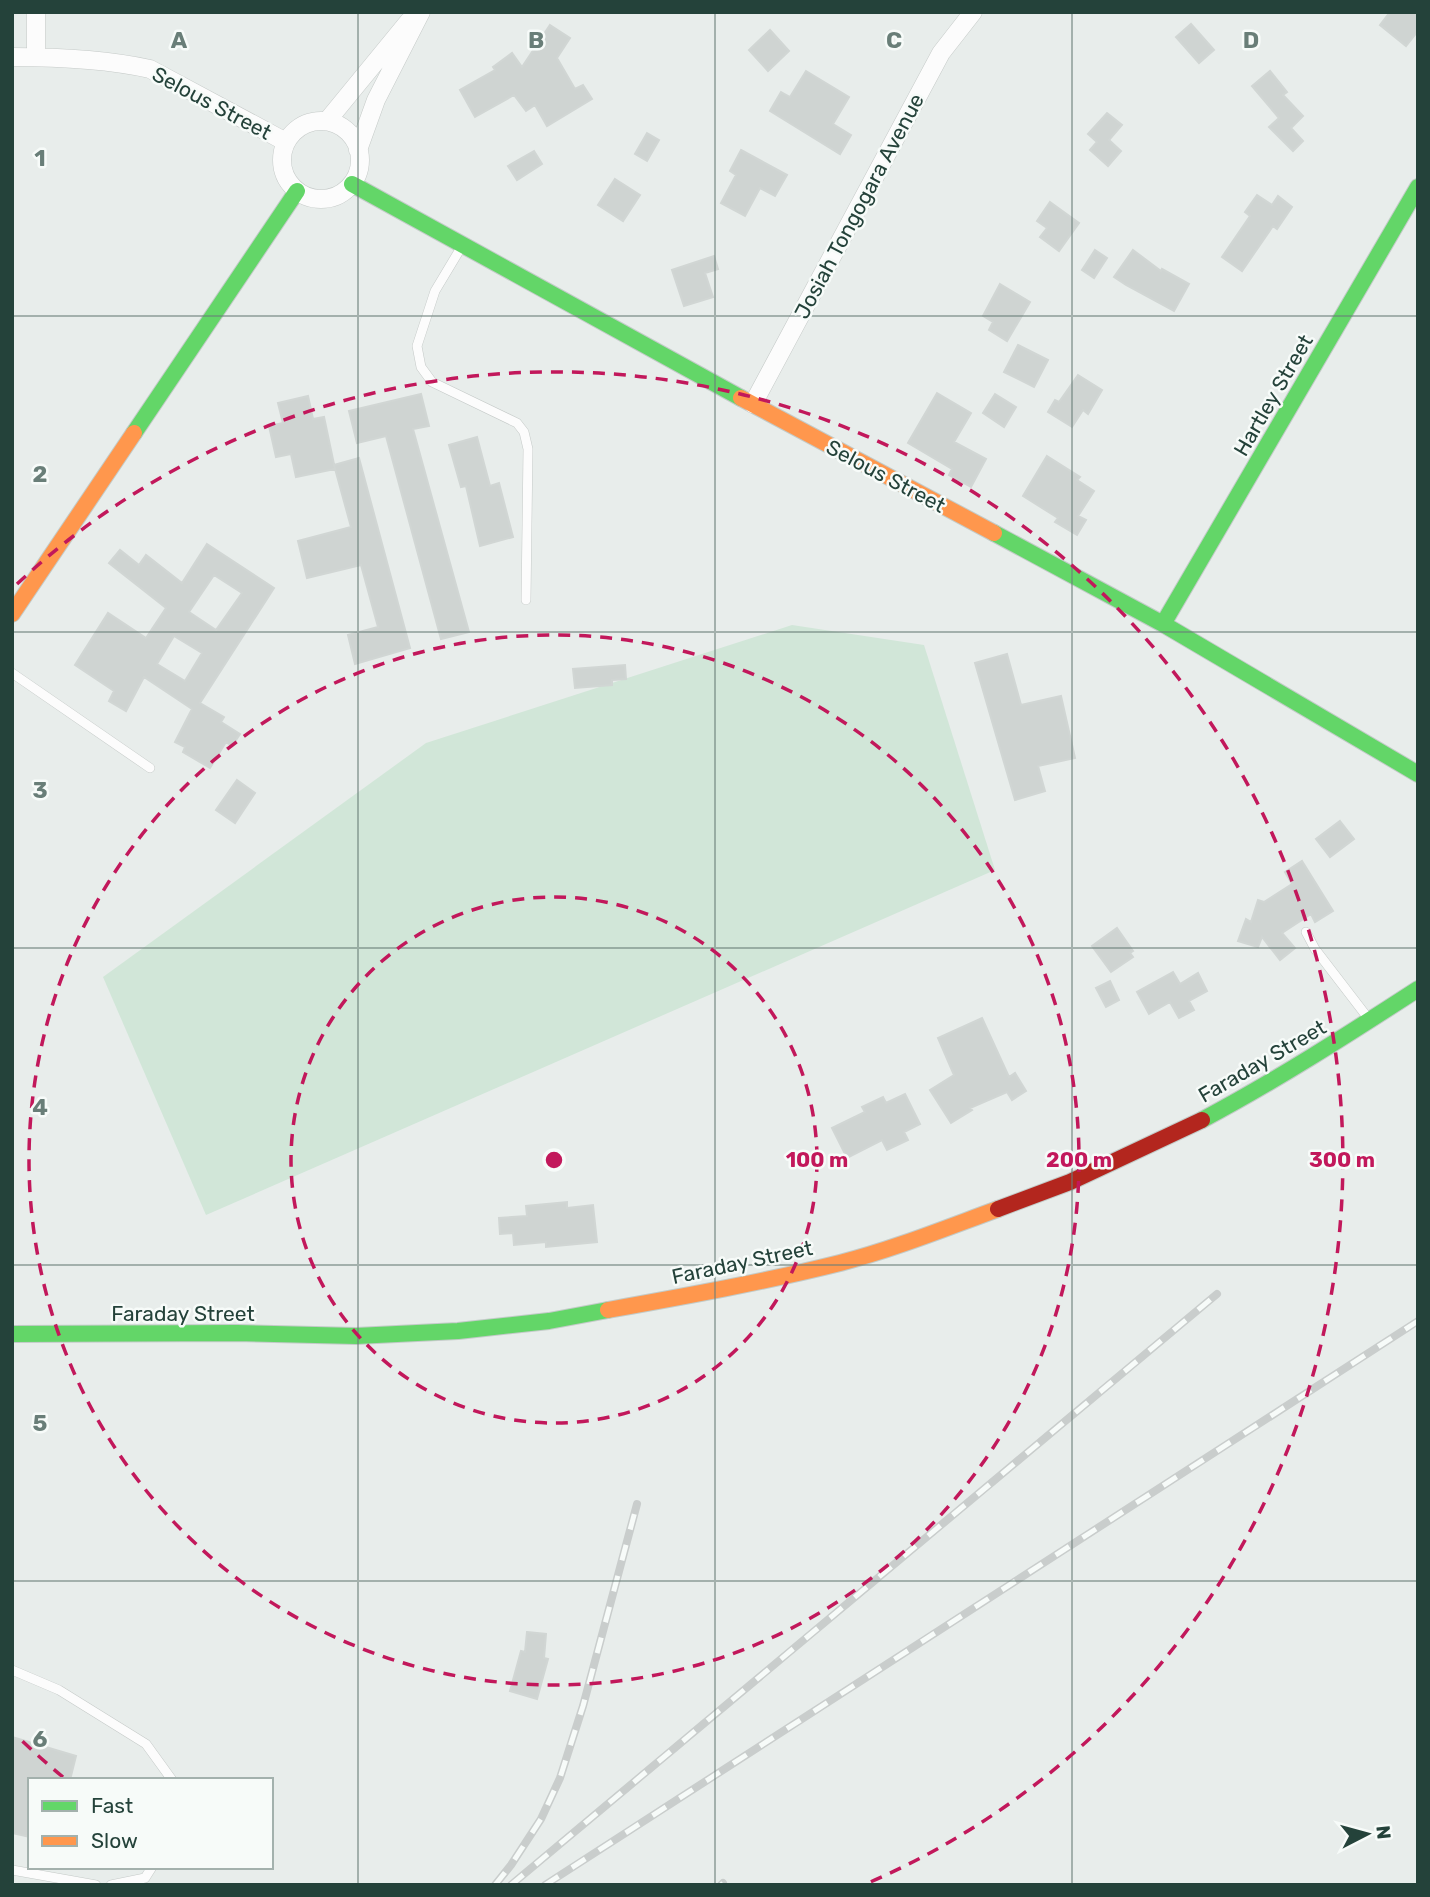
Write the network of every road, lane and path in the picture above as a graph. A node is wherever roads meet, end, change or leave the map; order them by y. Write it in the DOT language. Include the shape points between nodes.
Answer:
graph roads {
  1 [pos="36,12"];
  2 [pos="418,12"];
  3 [pos="973,12"];
  4 [pos="12,57"];
  5 [pos="36,57"];
  6 [pos="327,121"];
  7 [pos="286,142"];
  8 [pos="358,150"];
  9 [pos="352,184"];
  10 [pos="1418,187"];
  11 [pos="297,191"];
  12 [pos="463,245"];
  13 [pos="752,404"];
  14 [pos="526,600"];
  15 [pos="12,614"];
  16 [pos="1163,624"];
  17 [pos="12,673"];
  18 [pos="150,768"];
  19 [pos="1418,774"];
  20 [pos="1306,932"];
  21 [pos="1418,989"];
  22 [pos="1370,1021"];
  23 [pos="12,1334"];
  24 [pos="12,1670"];
  25 [pos="171,1778"];
  26 [pos="151,1869"];
  27 [pos="12,1870"];
  28 [pos="96,1885"];
  29 [pos="111,1885"];
  1 -- 5 [label="street"];
  2 -- 6 [label="street"];
  2 -- 8 [label="street"];
  3 -- 13 [label="street, Josiah Tongogara Avenue" via="941,53"];
  4 -- 5 [label="street, Selous Street"];
  5 -- 7 [label="street, Selous Street" via="149,69"];
  6 -- 7 [label="street" via="300,126"];
  6 -- 8 [label="street" via="350,134"];
  7 -- 11 [label="street" via="283,171"];
  8 -- 9 [label="street" via="358,172"];
  9 -- 11 [label="street" via="320,199"];
  9 -- 12 [label="street, Selous Street"];
  10 -- 16 [label="street, Hartley Street"];
  11 -- 15 [label="street"];
  12 -- 13 [label="street, Selous Street"];
  12 -- 14 [label="lane" via="435,290 417,346 421,367 432,382 517,424 524,432"];
  13 -- 16 [label="street, Selous Street"];
  16 -- 19 [label="street, Selous Street"];
  17 -- 18 [label="lane"];
  20 -- 22 [label="lane"];
  21 -- 22 [label="street, Faraday Street"];
  22 -- 23 [label="street, Faraday Street" via="1257,1091 1070,1182 925,1236 843,1262 749,1284 549,1321 458,1331 356,1336"];
  24 -- 25 [label="lane" via="59,1690 146,1744"];
  26 -- 29 [label="lane" via="145,1878"];
  27 -- 28 [label="lane"];
}
